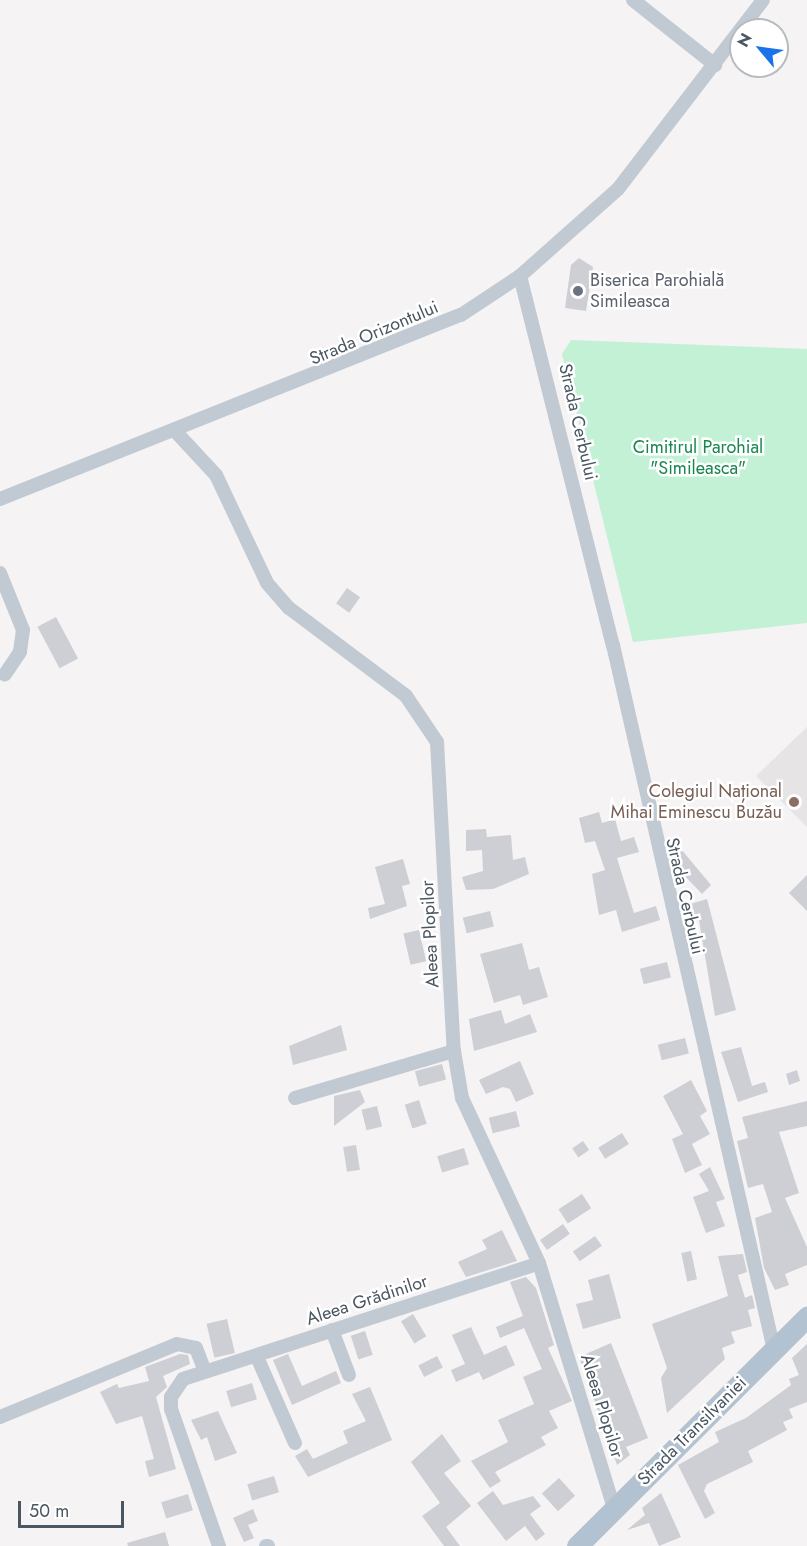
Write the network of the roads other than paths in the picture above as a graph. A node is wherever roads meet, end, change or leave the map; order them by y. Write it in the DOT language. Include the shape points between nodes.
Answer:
graph roads {
  1 [pos="633,0"];
  2 [pos="763,0"];
  3 [pos="715,65"];
  4 [pos="520,276"];
  5 [pos="176,432"];
  6 [pos="0,499"];
  7 [pos="0,573"];
  8 [pos="5,674"];
  9 [pos="454,1051"];
  10 [pos="295,1098"];
  11 [pos="539,1263"];
  12 [pos="807,1317"];
  13 [pos="332,1330"];
  14 [pos="774,1350"];
  15 [pos="257,1357"];
  16 [pos="206,1371"];
  17 [pos="349,1375"];
  18 [pos="0,1417"];
  19 [pos="295,1443"];
  20 [pos="614,1509"];
  21 [pos="219,1546"];
  22 [pos="577,1546"];
  1 -- 3 [label="street"];
  2 -- 3 [label="street, Strada Orizontului"];
  3 -- 4 [label="street, Strada Orizontului" via="618,189"];
  4 -- 5 [label="street, Strada Orizontului" via="423,335"];
  4 -- 14 [label="street, Strada Cerbului" via="613,645"];
  5 -- 6 [label="street, Strada Orizontului"];
  5 -- 9 [label="street, Aleea Plopilor" via="216,475 267,583 289,609 406,696 437,742"];
  7 -- 8 [label="street" via="23,630 20,652"];
  9 -- 10 [label="street"];
  9 -- 11 [label="street, Aleea Plopilor" via="467,1114"];
  11 -- 13 [label="street, Aleea Grădinilor"];
  11 -- 20 [label="street, Aleea Plopilor"];
  12 -- 14 [label="main road, Strada Transilvaniei"];
  13 -- 15 [label="street, Aleea Grădinilor"];
  13 -- 17 [label="street"];
  14 -- 20 [label="main road, Strada Transilvaniei"];
  15 -- 16 [label="street, Aleea Grădinilor"];
  15 -- 19 [label="street"];
  16 -- 18 [label="street" via="196,1348 177,1344"];
  16 -- 21 [label="street, Aleea Grădinilor" via="176,1386 171,1408"];
  20 -- 22 [label="main road, Strada Transilvaniei"];
}
